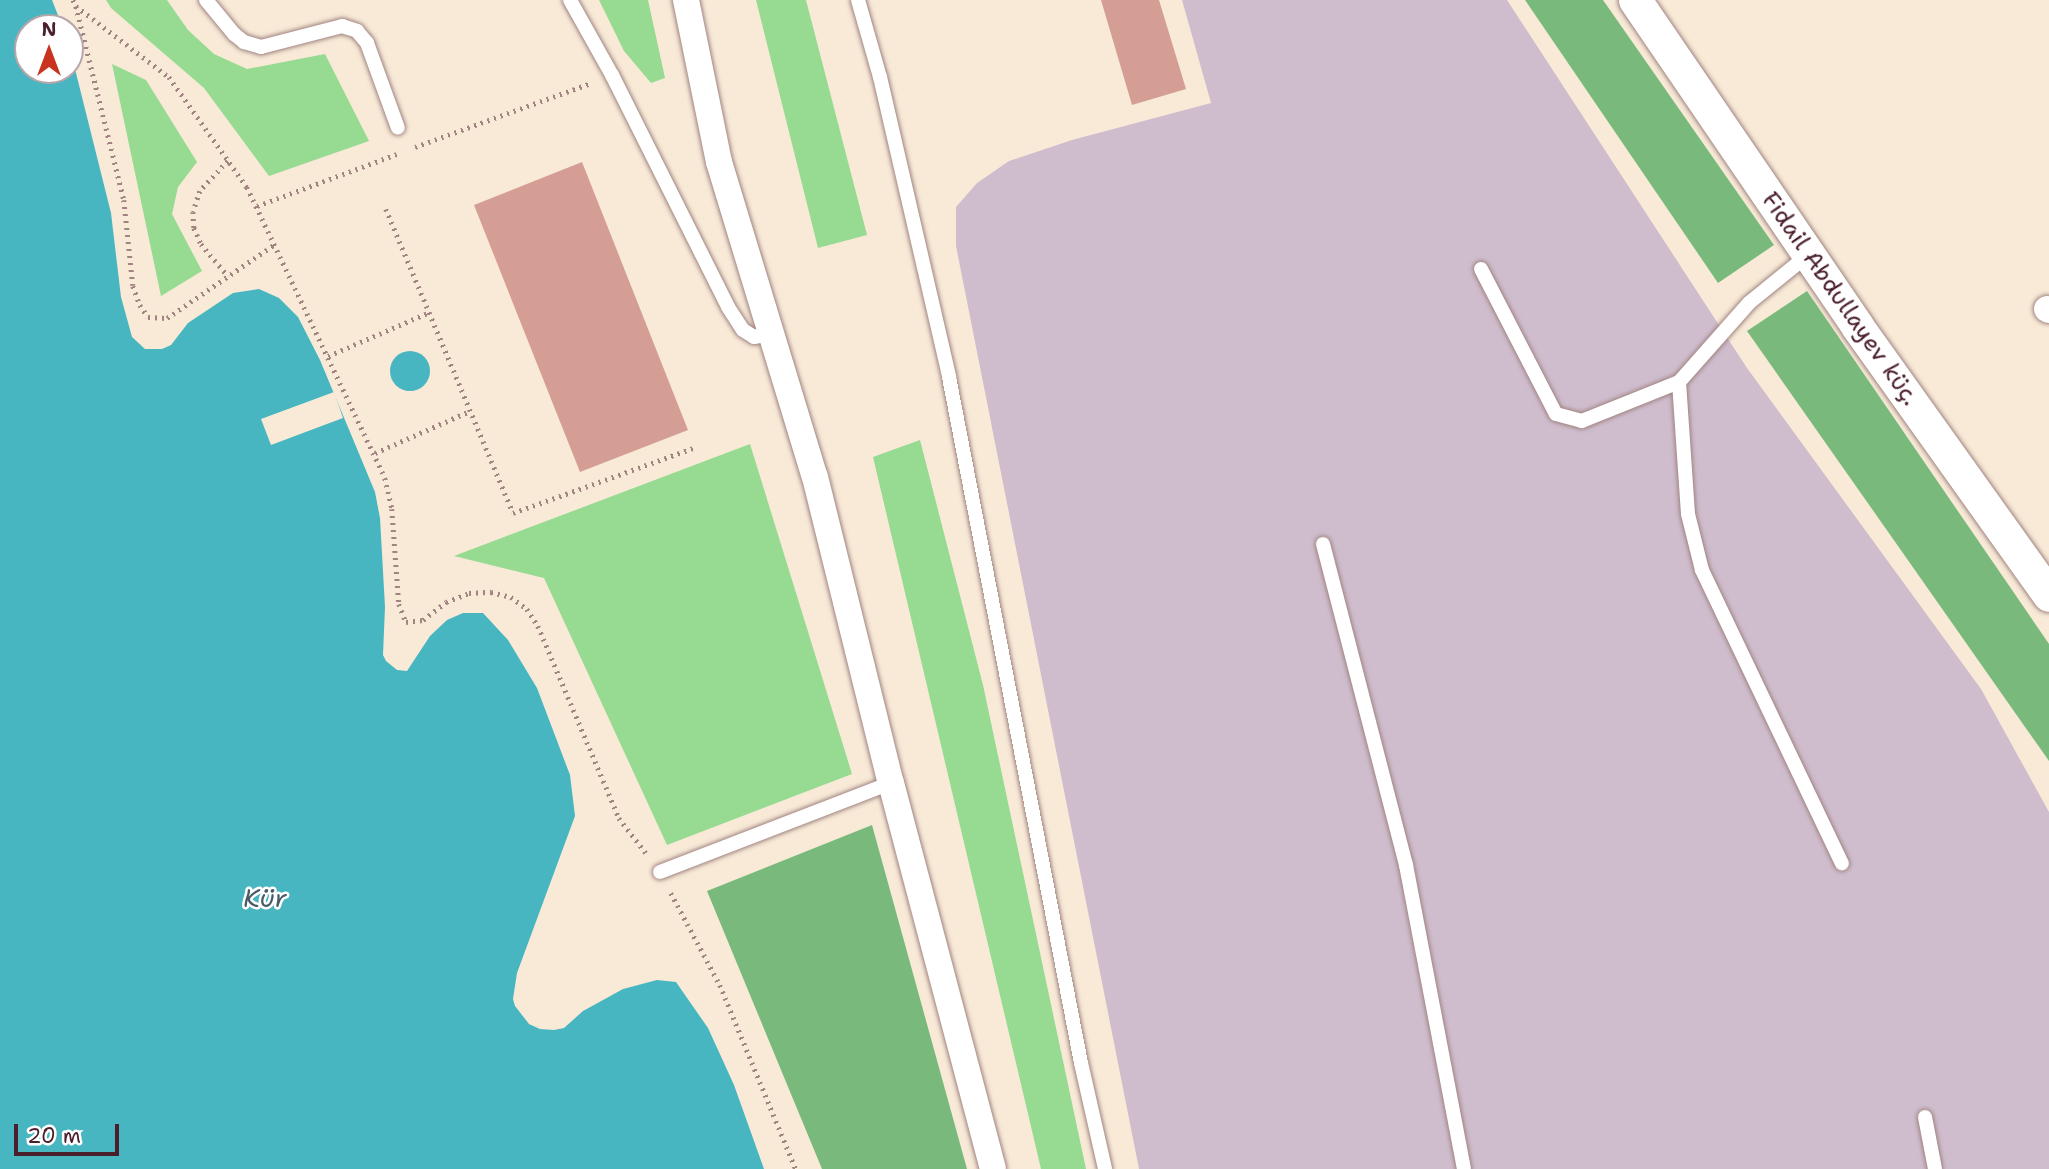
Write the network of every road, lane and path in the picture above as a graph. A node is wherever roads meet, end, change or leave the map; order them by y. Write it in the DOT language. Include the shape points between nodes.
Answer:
graph roads {
  1 [pos="74,0"];
  2 [pos="206,0"];
  3 [pos="570,0"];
  4 [pos="686,0"];
  5 [pos="858,0"];
  6 [pos="1635,0"];
  7 [pos="76,6"];
  8 [pos="612,75"];
  9 [pos="398,128"];
  10 [pos="229,161"];
  11 [pos="257,206"];
  12 [pos="386,209"];
  13 [pos="275,244"];
  14 [pos="1809,254"];
  15 [pos="1481,269"];
  16 [pos="229,276"];
  17 [pos="431,312"];
  18 [pos="771,334"];
  19 [pos="328,356"];
  20 [pos="1679,382"];
  21 [pos="470,411"];
  22 [pos="694,448"];
  23 [pos="375,453"];
  24 [pos="1323,544"];
  25 [pos="2049,595"];
  26 [pos="891,783"];
  27 [pos="1842,863"];
  28 [pos="660,872"];
  29 [pos="1925,1117"];
  30 [pos="796,1169"];
  31 [pos="993,1169"];
  32 [pos="1105,1169"];
  33 [pos="1464,1169"];
  34 [pos="1935,1169"];
  1 -- 7 [label="path"];
  2 -- 9 [label="lane" via="234,34 261,47 342,26 357,31 367,43"];
  3 -- 8 [label="lane"];
  4 -- 18 [label="street" via="719,162"];
  5 -- 32 [label="lane" via="949,377"];
  6 -- 14 [label="street, Fidail Abdullayev küç."];
  7 -- 10 [label="path" via="169,77"];
  7 -- 16 [label="path" via="124,200 133,286 140,305 148,317 167,318"];
  8 -- 11 [label="path"];
  8 -- 18 [label="lane" via="728,307 743,330 754,337"];
  10 -- 11 [label="path"];
  10 -- 16 [label="path" via="200,191 193,212 201,244"];
  11 -- 13 [label="path"];
  12 -- 17 [label="path"];
  13 -- 16 [label="path"];
  13 -- 19 [label="path"];
  14 -- 20 [label="lane" via="1749,303"];
  14 -- 25 [label="street, Fidail Abdullayev küç."];
  15 -- 20 [label="lane" via="1556,414 1582,421"];
  17 -- 19 [label="path"];
  17 -- 21 [label="path"];
  18 -- 26 [label="street" via="816,477"];
  19 -- 23 [label="path"];
  20 -- 27 [label="lane" via="1688,514 1702,570"];
  21 -- 22 [label="path" via="513,513"];
  21 -- 23 [label="path"];
  23 -- 28 [label="path" via="392,509 399,604 406,622 423,620 446,602 469,593 511,597 527,609 619,818"];
  24 -- 33 [label="lane" via="1406,865"];
  26 -- 28 [label="lane"];
  26 -- 31 [label="street"];
  28 -- 30 [label="path" via="720,985"];
  29 -- 34 [label="lane"];
}
